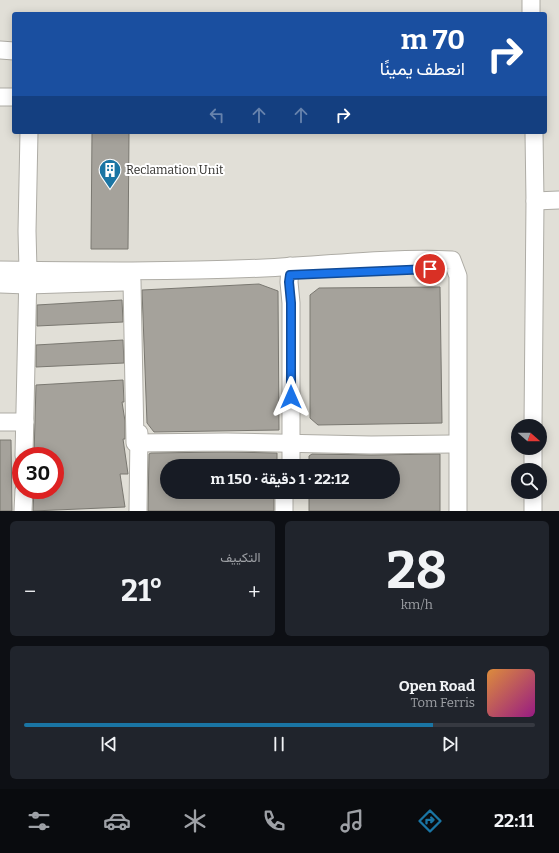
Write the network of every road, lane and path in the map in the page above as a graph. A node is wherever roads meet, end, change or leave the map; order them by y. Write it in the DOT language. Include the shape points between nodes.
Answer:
graph roads {
  1 [pos="531,0"];
  2 [pos="532,12"];
  3 [pos="0,50"];
  4 [pos="12,51"];
  5 [pos="0,97"];
  6 [pos="12,97"];
  7 [pos="29,134"];
  8 [pos="534,134"];
  9 [pos="559,200"];
  10 [pos="535,201"];
  11 [pos="0,270"];
  12 [pos="285,273"];
  13 [pos="28,277"];
  14 [pos="135,281"];
  15 [pos="0,284"];
  16 [pos="533,419"];
  17 [pos="0,422"];
  18 [pos="25,422"];
  19 [pos="454,438"];
  20 [pos="138,439"];
  21 [pos="288,440"];
  22 [pos="24,447"];
  23 [pos="285,459"];
  24 [pos="290,459"];
  25 [pos="24,499"];
  26 [pos="284,499"];
  27 [pos="290,499"];
  28 [pos="533,499"];
  29 [pos="23,511"];
  30 [pos="134,511"];
  31 [pos="138,511"];
  32 [pos="284,511"];
  33 [pos="290,511"];
  34 [pos="452,511"];
  35 [pos="458,511"];
  36 [pos="533,511"];
  1 -- 2 [label="street"];
  3 -- 4 [label="street"];
  5 -- 6 [label="street"];
  7 -- 13 [label="street"];
  8 -- 10 [label="street"];
  9 -- 10 [label="street"];
  10 -- 16 [label="street"];
  11 -- 13 [label="street"];
  12 -- 13 [label="street" via="124,271"];
  12 -- 14 [label="street"];
  12 -- 19 [label="street" via="409,259 452,260 458,276"];
  12 -- 21 [label="street"];
  13 -- 14 [label="street"];
  13 -- 15 [label="street"];
  13 -- 18 [label="street"];
  14 -- 20 [label="street"];
  17 -- 18 [label="street"];
  18 -- 22 [label="street"];
  19 -- 21 [label="street"];
  19 -- 34 [label="street"];
  19 -- 35 [label="street"];
  20 -- 21 [label="street" via="147,436"];
  20 -- 30 [label="street"];
  20 -- 31 [label="street"];
  21 -- 23 [label="street"];
  21 -- 24 [label="street"];
  25 -- 29 [label="street"];
  26 -- 32 [label="street"];
  27 -- 33 [label="street"];
  28 -- 36 [label="street"];
}
